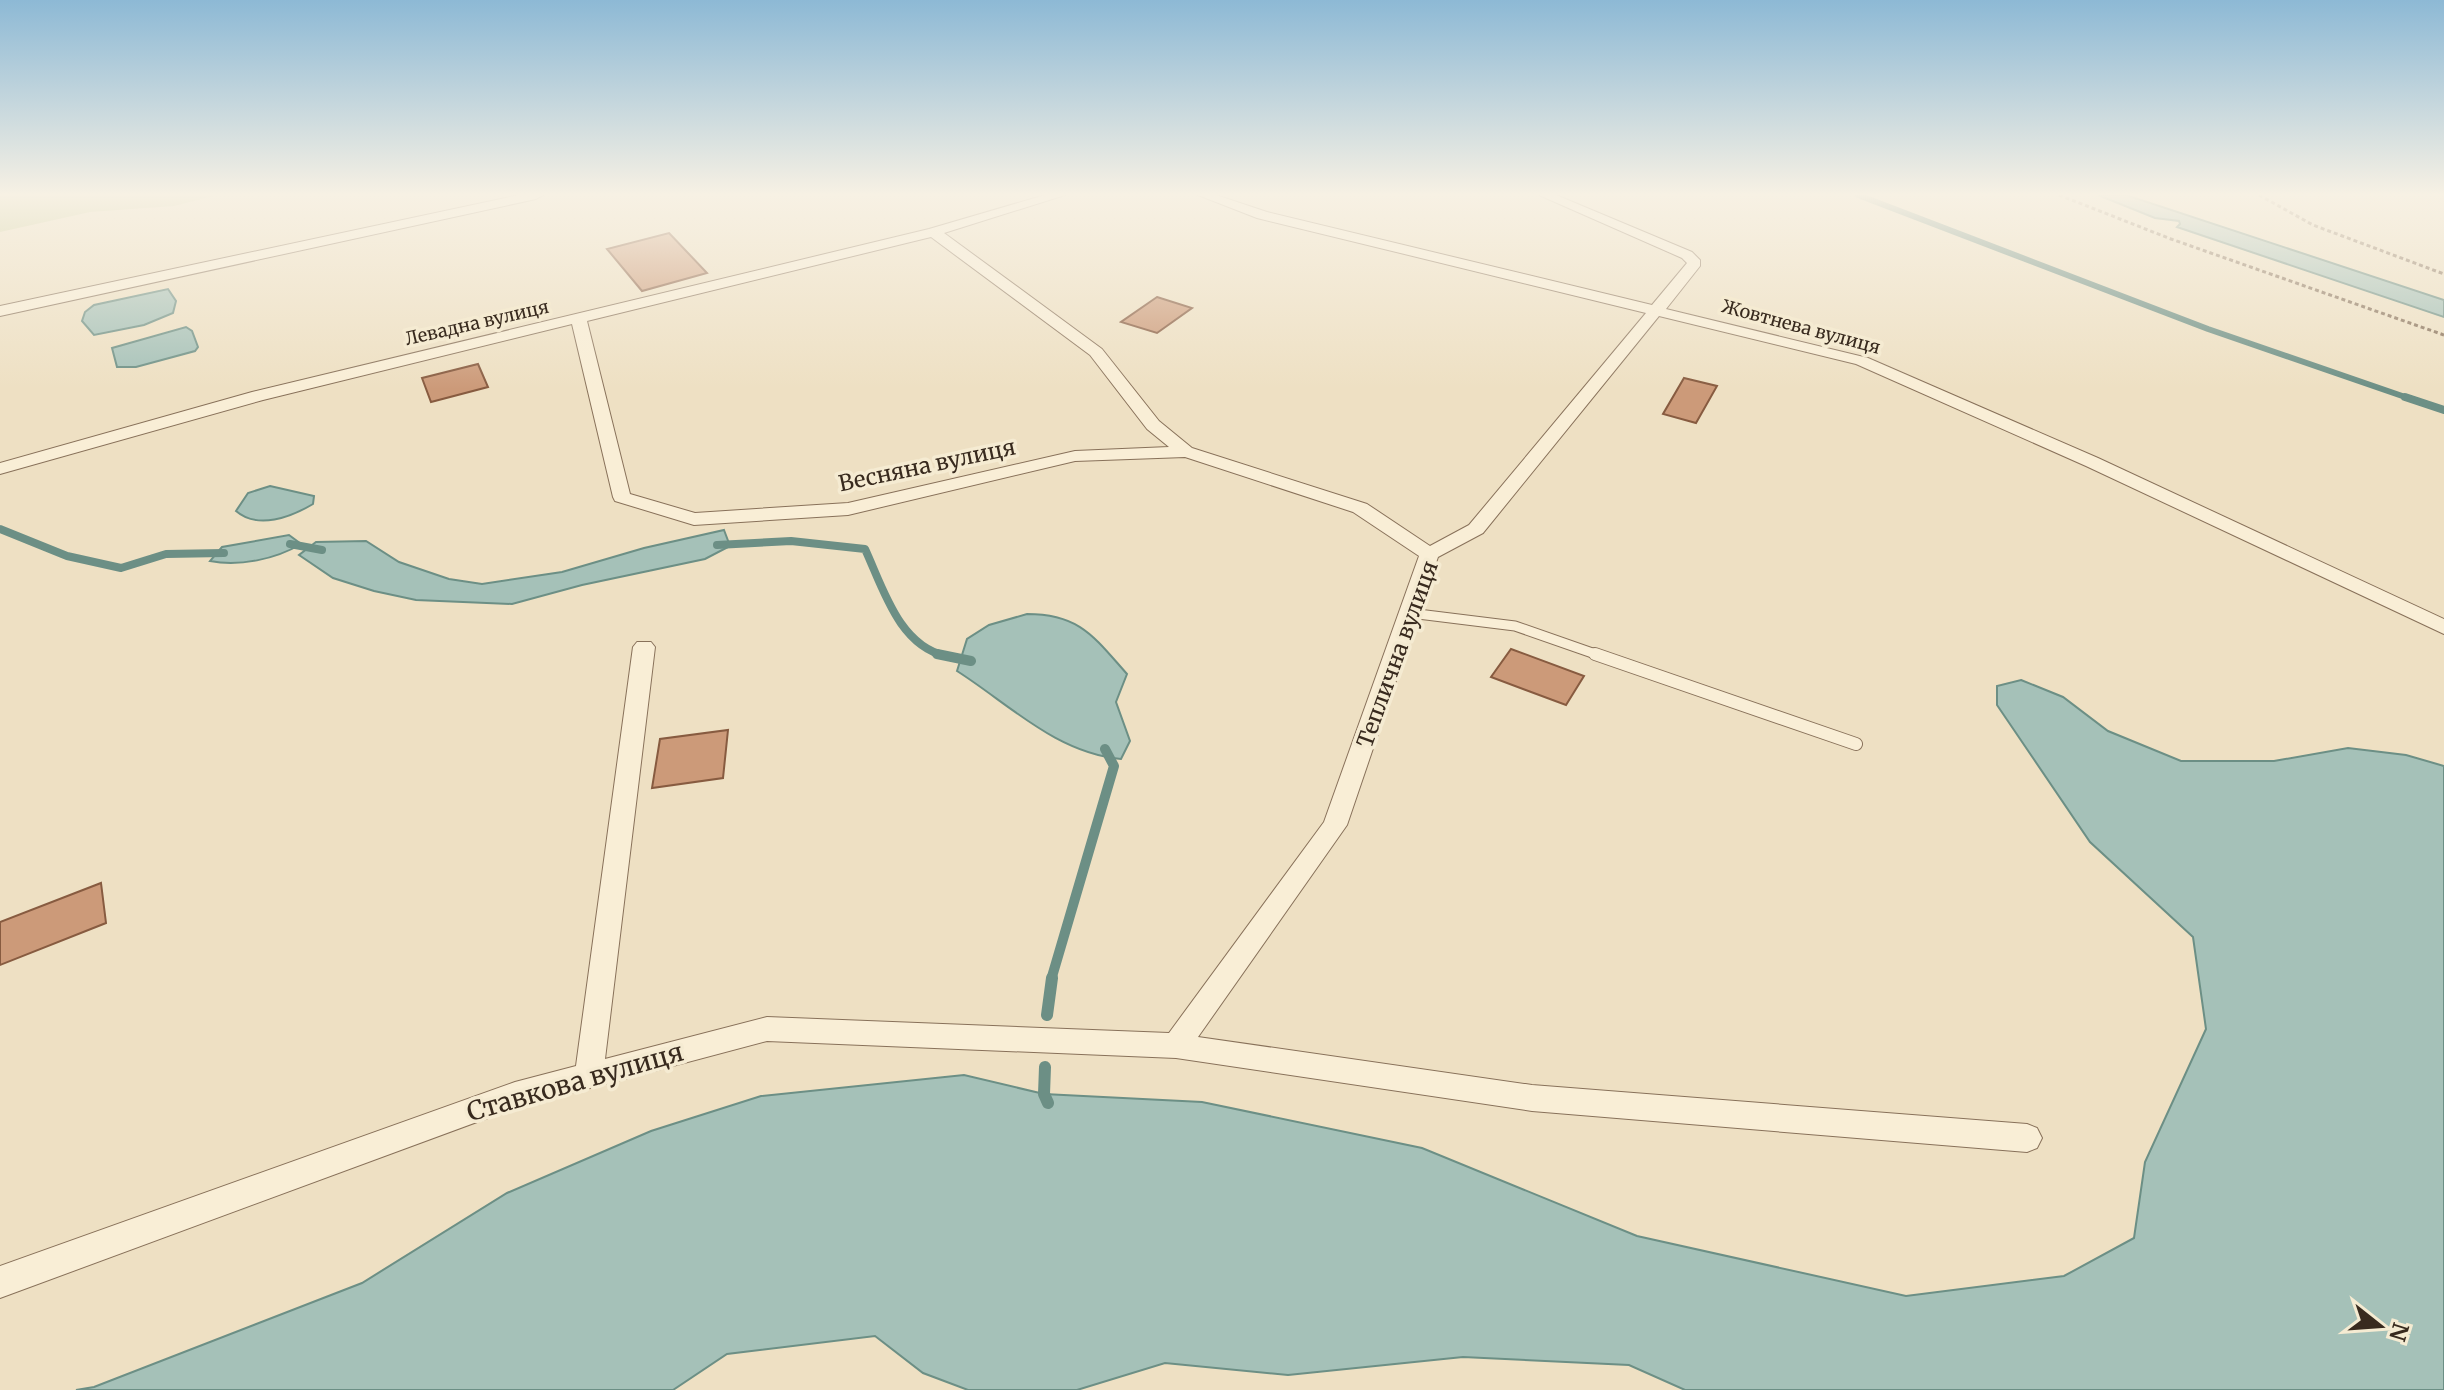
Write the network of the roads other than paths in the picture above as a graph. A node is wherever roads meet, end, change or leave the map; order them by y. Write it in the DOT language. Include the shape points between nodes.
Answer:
graph roads {
  1 [pos="236,260"];
  2 [pos="820,260"];
  3 [pos="971,260"];
  4 [pos="1448,260"];
  5 [pos="1694,260"];
  6 [pos="1656,310"];
  7 [pos="0,311"];
  8 [pos="579,319"];
  9 [pos="1186,452"];
  10 [pos="0,469"];
  11 [pos="1429,554"];
  12 [pos="1410,613"];
  13 [pos="2444,627"];
  14 [pos="644,647"];
  15 [pos="1856,744"];
  16 [pos="1176,1046"];
  17 [pos="589,1076"];
  18 [pos="2027,1138"];
  19 [pos="0,1282"];
  1 -- 7 [label="street"];
  2 -- 8 [label="street, Левадна вулиця"];
  3 -- 9 [label="street, Весняна вулиця" via="1096,352 1153,425"];
  4 -- 6 [label="street, Жовтнева вулиця"];
  5 -- 6 [label="street, Теплична вулиця"];
  6 -- 11 [label="street, Теплична вулиця" via="1476,529"];
  6 -- 13 [label="street, Жовтнева вулиця" via="1862,361"];
  8 -- 9 [label="street, Весняна вулиця" via="622,497 694,519 848,509 1075,456"];
  8 -- 10 [label="street, Левадна вулиця" via="258,396"];
  9 -- 11 [label="street, Весняна вулиця" via="1360,508"];
  11 -- 12 [label="street, Теплична вулиця"];
  12 -- 15 [label="lane" via="1515,626"];
  12 -- 16 [label="street, Теплична вулиця" via="1335,825"];
  14 -- 17 [label="street"];
  16 -- 17 [label="street, Ставкова вулиця" via="767,1029"];
  16 -- 18 [label="street, Ставкова вулиця" via="1532,1098"];
  17 -- 19 [label="street, Ставкова вулиця" via="515,1095"];
}
